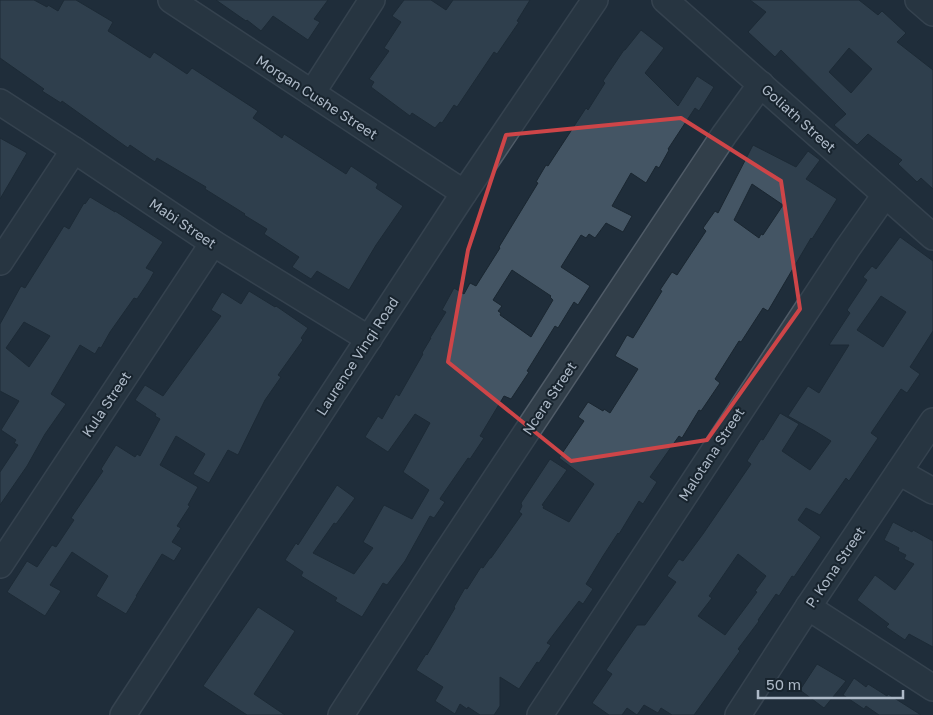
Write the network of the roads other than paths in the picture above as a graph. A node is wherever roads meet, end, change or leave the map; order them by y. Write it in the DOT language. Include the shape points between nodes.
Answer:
graph roads {
  1 [pos="172,0"];
  2 [pos="372,0"];
  3 [pos="595,0"];
  4 [pos="665,0"];
  5 [pos="918,0"];
  6 [pos="933,13"];
  7 [pos="760,84"];
  8 [pos="312,93"];
  9 [pos="0,102"];
  10 [pos="74,150"];
  11 [pos="464,193"];
  12 [pos="885,195"];
  13 [pos="933,237"];
  14 [pos="213,243"];
  15 [pos="0,262"];
  16 [pos="369,339"];
  17 [pos="933,421"];
  18 [pos="899,472"];
  19 [pos="933,491"];
  20 [pos="0,565"];
  21 [pos="808,607"];
  22 [pos="933,688"];
  23 [pos="123,715"];
  24 [pos="341,715"];
  25 [pos="540,715"];
  26 [pos="738,715"];
  1 -- 8 [label="street, Morgan Cushe Street"];
  2 -- 8 [label="street"];
  3 -- 11 [label="street, Laurence Vinqi Road"];
  4 -- 7 [label="street, Goliath Street"];
  5 -- 6 [label="street"];
  7 -- 12 [label="street, Goliath Street"];
  7 -- 24 [label="street, Ncera Street"];
  8 -- 11 [label="street, Morgan Cushe Street"];
  9 -- 10 [label="street, Mabi Street"];
  10 -- 14 [label="street, Mabi Street"];
  10 -- 15 [label="street"];
  11 -- 16 [label="street, Laurence Vinqi Road"];
  12 -- 13 [label="street, Goliath Street"];
  12 -- 25 [label="street, Malotana Street"];
  14 -- 16 [label="street, Mabi Street"];
  14 -- 20 [label="street, Kula Street"];
  16 -- 23 [label="street, Laurence Vinqi Road"];
  17 -- 18 [label="street, P. Kona Street"];
  18 -- 19 [label="street"];
  18 -- 21 [label="street, P. Kona Street"];
  21 -- 22 [label="street"];
  21 -- 26 [label="street, P. Kona Street"];
}
